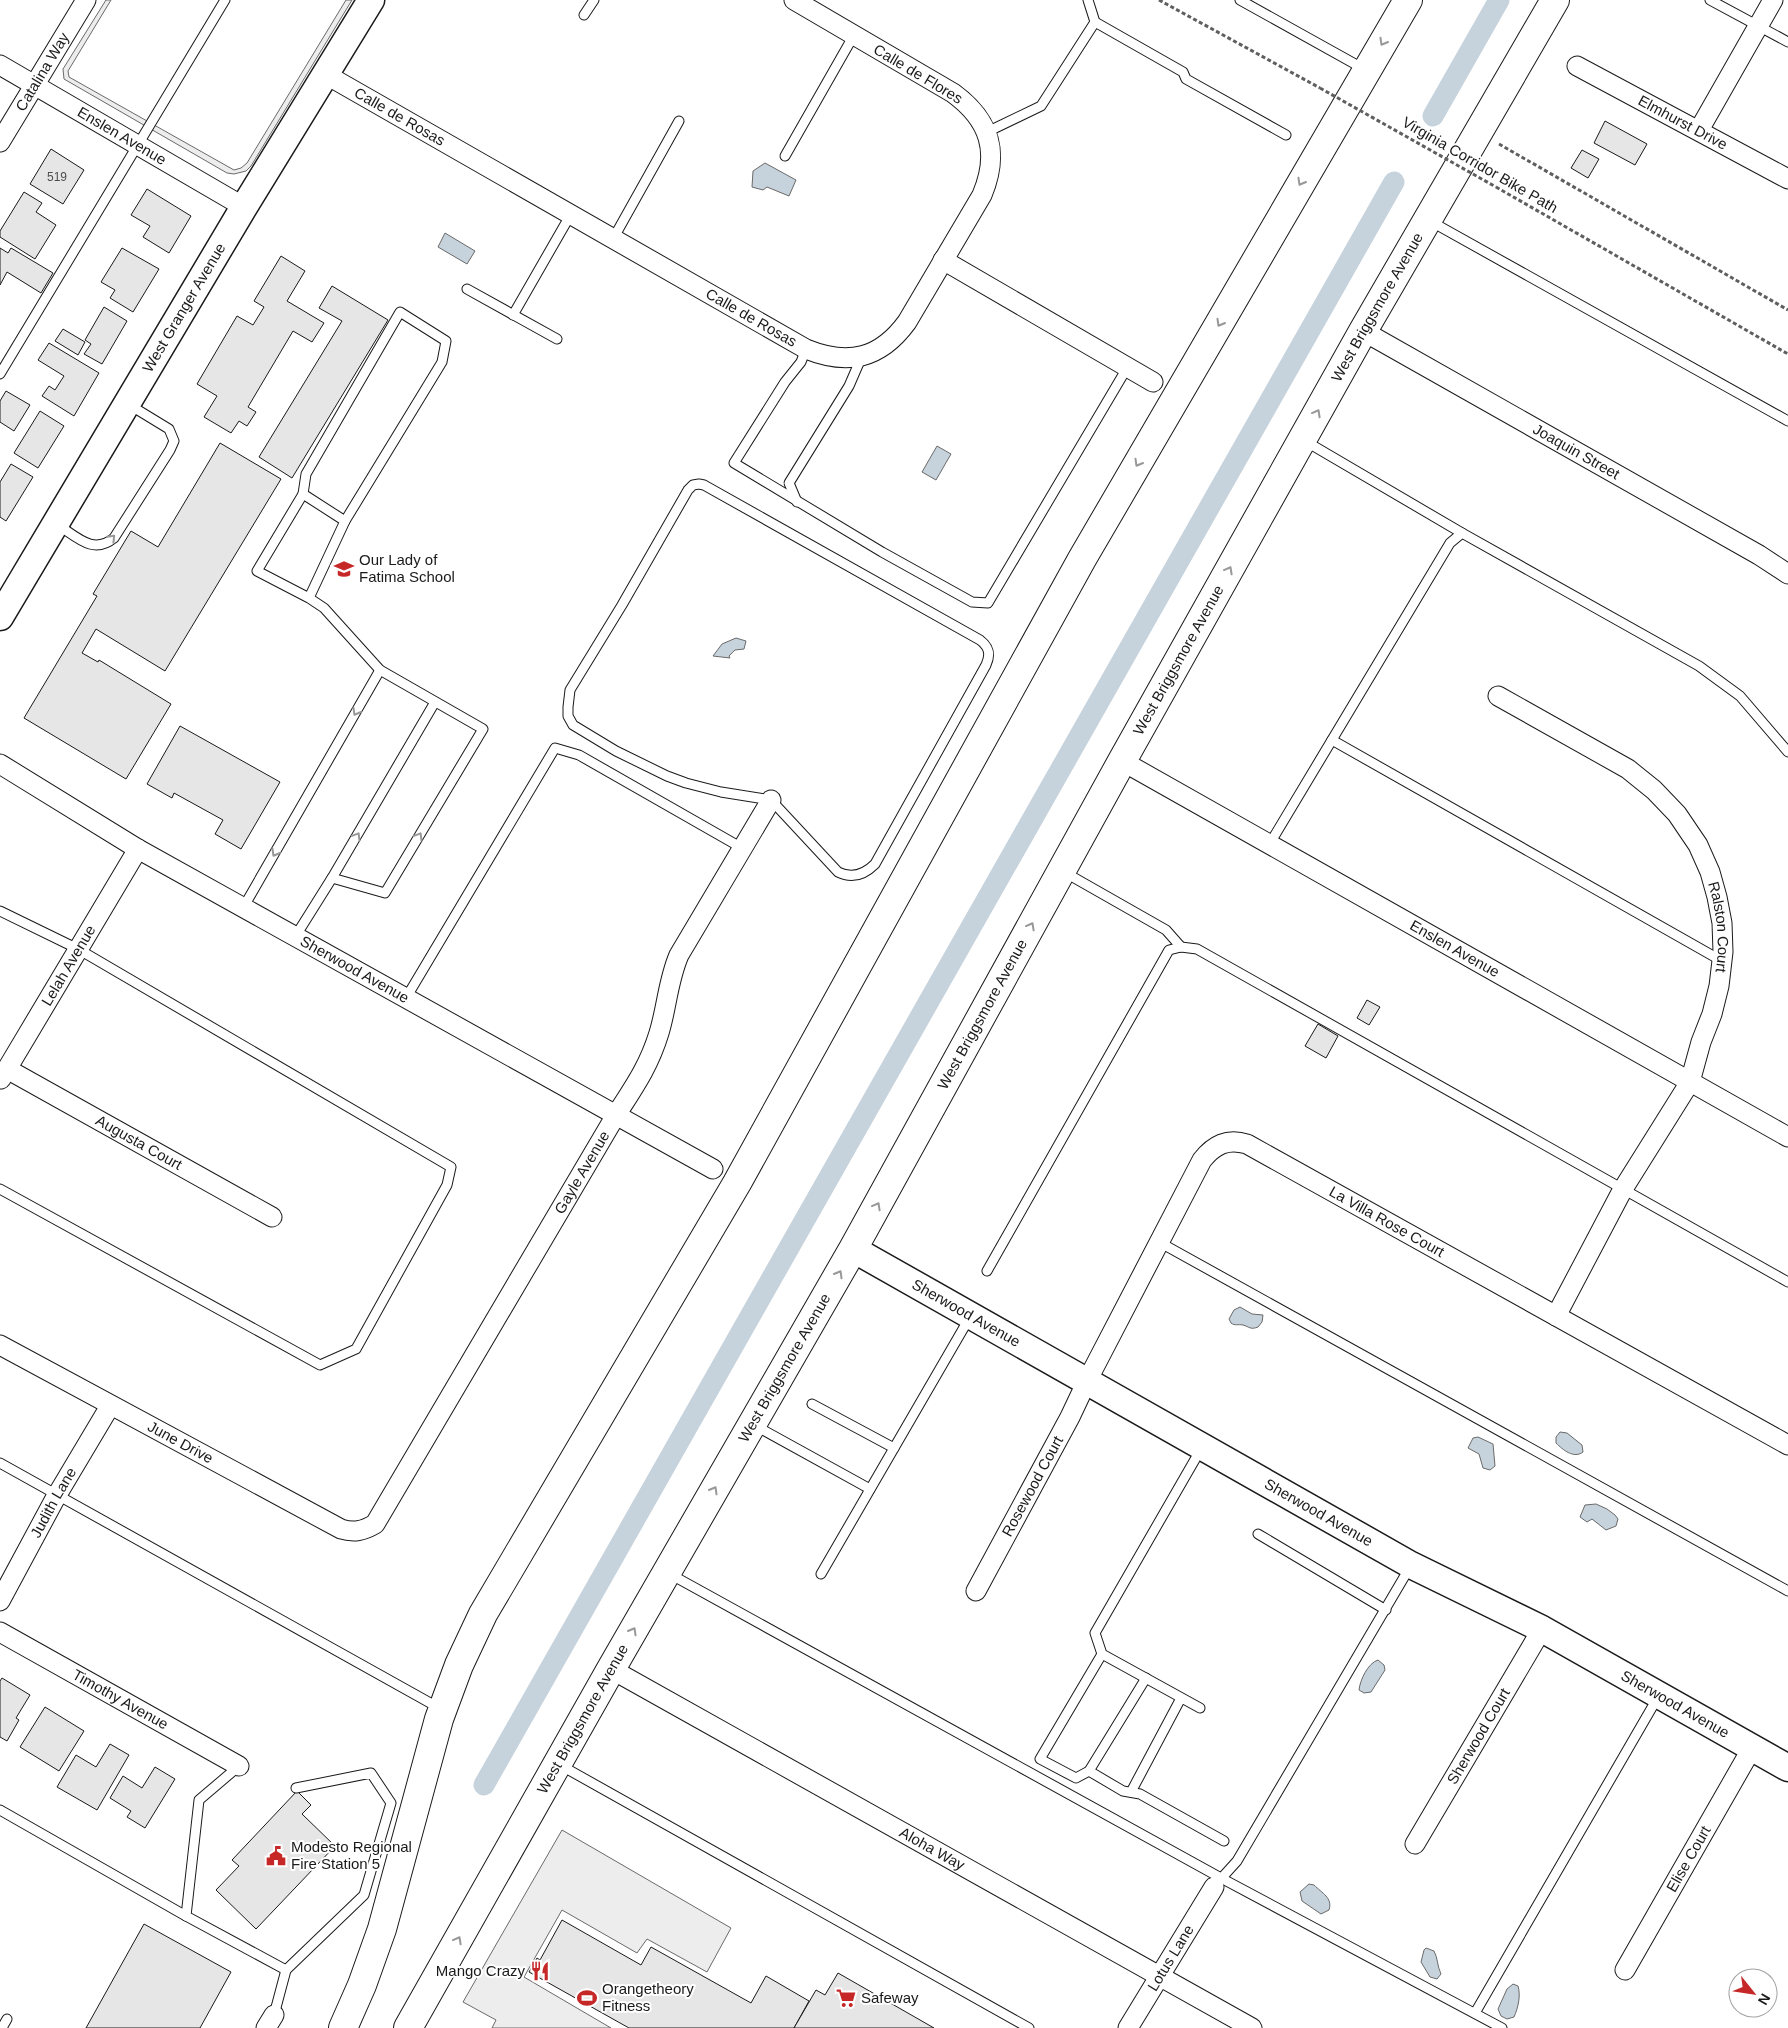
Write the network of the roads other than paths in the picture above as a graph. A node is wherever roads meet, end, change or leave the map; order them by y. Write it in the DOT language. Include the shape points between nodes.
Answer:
graph roads {
  1 [pos="86,0"];
  2 [pos="225,0"];
  3 [pos="371,0"];
  4 [pos="594,0"];
  5 [pos="794,0"];
  6 [pos="1088,0"];
  7 [pos="1240,0"];
  8 [pos="1408,0"];
  9 [pos="1555,0"];
  10 [pos="1710,0"];
  11 [pos="1773,0"];
  12 [pos="584,15"];
  13 [pos="1095,22"];
  14 [pos="1758,26"];
  15 [pos="854,35"];
  16 [pos="1788,42"];
  17 [pos="0,65"];
  18 [pos="1577,66"];
  19 [pos="1366,71"];
  20 [pos="325,74"];
  21 [pos="35,85"];
  22 [pos="679,121"];
  23 [pos="1699,130"];
  24 [pos="987,132"];
  25 [pos="1286,135"];
  26 [pos="0,142"];
  27 [pos="139,145"];
  28 [pos="785,156"];
  29 [pos="1788,179"];
  30 [pos="244,207"];
  31 [pos="571,214"];
  32 [pos="1428,220"];
  33 [pos="613,239"];
  34 [pos="943,260"];
  35 [pos="467,289"];
  36 [pos="513,315"];
  37 [pos="1363,331"];
  38 [pos="557,339"];
  39 [pos="806,349"];
  40 [pos="862,356"];
  41 [pos="1127,368"];
  42 [pos="0,374"];
  43 [pos="1152,382"];
  44 [pos="126,404"];
  45 [pos="1788,421"];
  46 [pos="1302,439"];
  47 [pos="303,494"];
  48 [pos="797,502"];
  49 [pos="345,521"];
  50 [pos="56,523"];
  51 [pos="1462,533"];
  52 [pos="1788,574"];
  53 [pos="310,598"];
  54 [pos="0,617"];
  55 [pos="380,670"];
  56 [pos="1498,696"];
  57 [pos="435,702"];
  58 [pos="1332,740"];
  59 [pos="1788,752"];
  60 [pos="1122,762"];
  61 [pos="0,764"];
  62 [pos="771,800"];
  63 [pos="1269,845"];
  64 [pos="742,848"];
  65 [pos="138,849"];
  66 [pos="1062,870"];
  67 [pos="332,878"];
  68 [pos="243,908"];
  69 [pos="0,911"];
  70 [pos="295,937"];
  71 [pos="1181,947"];
  72 [pos="78,949"];
  73 [pos="1722,961"];
  74 [pos="406,998"];
  75 [pos="3,1075"];
  76 [pos="1690,1082"];
  77 [pos="616,1115"];
  78 [pos="1788,1137"];
  79 [pos="713,1169"];
  80 [pos="0,1188"];
  81 [pos="1623,1190"];
  82 [pos="272,1217"];
  83 [pos="1159,1242"];
  84 [pos="853,1249"];
  85 [pos="987,1271"];
  86 [pos="1788,1282"];
  87 [pos="971,1315"];
  88 [pos="1556,1316"];
  89 [pos="0,1346"];
  90 [pos="1087,1381"];
  91 [pos="812,1404"];
  92 [pos="110,1406"];
  93 [pos="752,1424"];
  94 [pos="1788,1445"];
  95 [pos="1203,1447"];
  96 [pos="894,1448"];
  97 [pos="0,1463"];
  98 [pos="870,1489"];
  99 [pos="57,1495"];
  100 [pos="363,1531"];
  101 [pos="1258,1534"];
  102 [pos="1411,1565"];
  103 [pos="667,1573"];
  104 [pos="821,1574"];
  105 [pos="976,1591"];
  106 [pos="1788,1591"];
  107 [pos="0,1601"];
  108 [pos="1386,1610"];
  109 [pos="1542,1629"];
  110 [pos="0,1632"];
  111 [pos="1102,1654"];
  112 [pos="611,1669"];
  113 [pos="1146,1678"];
  114 [pos="1660,1695"];
  115 [pos="1181,1698"];
  116 [pos="1200,1708"];
  117 [pos="442,1710"];
  118 [pos="1752,1748"];
  119 [pos="558,1763"];
  120 [pos="239,1766"];
  121 [pos="1788,1768"];
  122 [pos="1089,1771"];
  123 [pos="296,1788"];
  124 [pos="1131,1792"];
  125 [pos="0,1810"];
  126 [pos="1224,1841"];
  127 [pos="1415,1844"];
  128 [pos="1218,1882"];
  129 [pos="186,1916"];
  130 [pos="286,1970"];
  131 [pos="1625,1970"];
  132 [pos="1160,1976"];
  133 [pos="1476,2013"];
  134 [pos="7,2019"];
  135 [pos="270,2022"];
  136 [pos="2,2028"];
  137 [pos="343,2028"];
  138 [pos="408,2028"];
  139 [pos="1029,2028"];
  140 [pos="1128,2028"];
  141 [pos="1252,2028"];
  142 [pos="1502,2028"];
  1 -- 21 [label="street, Catalina Way"];
  2 -- 27 [label="lane"];
  3 -- 20 [label="street, West Granger Avenue"];
  4 -- 12 [label="lane"];
  5 -- 15 [label="street, Calle de Flores"];
  6 -- 13 [label="lane"];
  7 -- 19 [label="lane"];
  8 -- 19 [label="main road, one-way"];
  9 -- 32 [label="main road, West Briggsmore Avenue"];
  10 -- 14 [label="lane"];
  11 -- 14 [label="street"];
  13 -- 24 [label="lane" via="1041,106"];
  13 -- 25 [label="lane" via="1183,72 1186,79"];
  14 -- 16 [label="lane"];
  14 -- 23 [label="street"];
  15 -- 24 [label="street, Calle de Flores" via="968,104"];
  15 -- 28 [label="lane"];
  17 -- 21 [label="street, Enslen Avenue"];
  18 -- 23 [label="street, Elmhurst Drive"];
  19 -- 117 [label="main road, one-way" via="1082,559 738,1183 483,1614"];
  20 -- 30 [label="street, West Granger Avenue"];
  20 -- 31 [label="street, Calle de Rosas"];
  21 -- 26 [label="street, Catalina Way"];
  21 -- 27 [label="street, Enslen Avenue"];
  22 -- 33 [label="lane"];
  23 -- 29 [label="street, Elmhurst Drive"];
  24 -- 34 [label="street, Calle de Flores" via="991,166 989,178"];
  27 -- 30 [label="street, Enslen Avenue"];
  27 -- 42 [label="lane"];
  30 -- 44 [label="street, West Granger Avenue"];
  31 -- 33 [label="street, Calle de Rosas"];
  31 -- 36 [label="lane"];
  32 -- 37 [label="main road, West Briggsmore Avenue"];
  32 -- 45 [label="lane"];
  33 -- 39 [label="street, Calle de Rosas"];
  34 -- 40 [label="street, Calle de Rosas" via="898,334 879,349"];
  34 -- 41 [label="street"];
  35 -- 36 [label="lane"];
  36 -- 38 [label="lane"];
  46 -- 37 [label="main road, West Briggsmore Avenue, one-way"];
  37 -- 52 [label="street, Joaquin Street"];
  39 -- 40 [label="street, Calle de Rosas" via="823,356 846,359"];
  39 -- 48 [label="lane" via="801,362 734,463"];
  40 -- 48 [label="lane" via="849,386 789,483"];
  41 -- 43 [label="street"];
  41 -- 48 [label="lane" via="988,603 972,602"];
  44 -- 50 [label="street, West Granger Avenue"];
  50 -- 44 [label="lane, one-way" via="88,544 97,547 108,543 173,445 169,429"];
  46 -- 51 [label="lane"];
  60 -- 46 [label="main road, West Briggsmore Avenue, one-way"];
  47 -- 49 [label="lane"];
  47 -- 49 [label="lane" via="306,474 400,312 446,341 442,362"];
  47 -- 53 [label="lane" via="257,572"];
  49 -- 53 [label="lane"];
  50 -- 54 [label="street, West Granger Avenue"];
  51 -- 58 [label="lane" via="1450,543"];
  51 -- 59 [label="lane" via="1699,666 1740,696"];
  53 -- 55 [label="lane" via="324,608"];
  55 -- 57 [label="lane"];
  55 -- 68 [label="lane, one-way"];
  56 -- 73 [label="street, Ralston Court" via="1628,769 1677,814 1698,845 1710,872 1722,923"];
  67 -- 57 [label="lane, one-way"];
  67 -- 57 [label="lane, one-way" via="385,893 482,728"];
  58 -- 63 [label="lane"];
  58 -- 73 [label="lane"];
  60 -- 63 [label="street, Enslen Avenue"];
  60 -- 66 [label="main road, West Briggsmore Avenue"];
  61 -- 65 [label="street, Sherwood Avenue"];
  62 -- 62 [label="lane" via="721,792 667,776 573,725 568,716 570,690 693,485 704,485 980,640 989,653 986,665 869,870 853,876 838,872"];
  62 -- 64 [label="street, Gayle Avenue"];
  63 -- 76 [label="street, Enslen Avenue"];
  64 -- 74 [label="lane" via="578,755 556,748"];
  64 -- 77 [label="street, Gayle Avenue" via="684,943 674,966 660,1033 644,1073"];
  65 -- 68 [label="street, Sherwood Avenue"];
  65 -- 72 [label="street, Lelah Avenue"];
  66 -- 71 [label="lane" via="1166,930"];
  84 -- 66 [label="main road, West Briggsmore Avenue, one-way"];
  67 -- 70 [label="lane"];
  68 -- 70 [label="street, Sherwood Avenue"];
  69 -- 72 [label="lane"];
  70 -- 74 [label="street, Sherwood Avenue"];
  71 -- 81 [label="lane" via="1197,949"];
  71 -- 85 [label="lane" via="1170,950"];
  72 -- 75 [label="street, Lelah Avenue"];
  72 -- 80 [label="lane" via="451,1167 447,1185 356,1349 320,1365"];
  73 -- 76 [label="street, Ralston Court" via="1712,1014 1700,1042"];
  74 -- 77 [label="street, Sherwood Avenue"];
  75 -- 82 [label="street, Augusta Court"];
  76 -- 78 [label="street, Enslen Avenue"];
  76 -- 81 [label="street, Ralston Court"];
  77 -- 79 [label="street, Sherwood Avenue"];
  77 -- 100 [label="street, Gayle Avenue" via="380,1517"];
  81 -- 86 [label="lane"];
  81 -- 88 [label="street, Ralston Court"];
  83 -- 88 [label="street, La Villa Rose Court" via="1202,1160 1211,1149 1237,1141"];
  83 -- 90 [label="street, La Villa Rose Court"];
  83 -- 106 [label="lane"];
  84 -- 87 [label="street, Sherwood Avenue"];
  93 -- 84 [label="main road, West Briggsmore Avenue, one-way"];
  87 -- 90 [label="street, Sherwood Avenue"];
  87 -- 96 [label="lane"];
  88 -- 94 [label="street, La Villa Rose Court"];
  89 -- 92 [label="street, June Drive"];
  90 -- 95 [label="street, Sherwood Avenue"];
  90 -- 105 [label="street, Rosewood Court"];
  91 -- 96 [label="lane"];
  92 -- 99 [label="street, Judith Lane"];
  92 -- 100 [label="street, June Drive" via="341,1529"];
  93 -- 98 [label="lane"];
  103 -- 93 [label="main road, West Briggsmore Avenue, one-way"];
  95 -- 102 [label="street, Sherwood Avenue"];
  95 -- 111 [label="lane" via="1094,1633"];
  96 -- 98 [label="lane"];
  97 -- 99 [label="lane"];
  98 -- 104 [label="lane"];
  99 -- 107 [label="street, Judith Lane"];
  99 -- 117 [label="lane"];
  101 -- 108 [label="lane"];
  102 -- 108 [label="lane"];
  102 -- 109 [label="street, Sherwood Avenue"];
  112 -- 103 [label="main road, West Briggsmore Avenue, one-way"];
  103 -- 128 [label="lane"];
  108 -- 128 [label="lane" via="1237,1861"];
  109 -- 114 [label="street, Sherwood Avenue"];
  109 -- 127 [label="street, Sherwood Court"];
  110 -- 120 [label="street, Timothy Avenue"];
  111 -- 113 [label="lane"];
  111 -- 122 [label="lane" via="1040,1759 1076,1778"];
  112 -- 119 [label="main road, West Briggsmore Avenue"];
  112 -- 132 [label="street, Aloha Way"];
  113 -- 115 [label="lane"];
  113 -- 122 [label="lane"];
  114 -- 118 [label="street, Sherwood Avenue"];
  114 -- 133 [label="lane"];
  115 -- 116 [label="lane"];
  115 -- 124 [label="lane"];
  117 -- 137 [label="main road" via="382,1929"];
  118 -- 121 [label="street, Sherwood Avenue"];
  118 -- 131 [label="street, Elise Court"];
  138 -- 119 [label="main road, West Briggsmore Avenue, one-way"];
  119 -- 139 [label="lane"];
  120 -- 129 [label="lane" via="199,1800"];
  122 -- 124 [label="lane" via="1123,1791"];
  123 -- 130 [label="lane" via="371,1773 392,1803 364,1895"];
  124 -- 126 [label="lane"];
  125 -- 129 [label="lane"];
  128 -- 132 [label="street, Lotus Lane"];
  128 -- 133 [label="lane"];
  129 -- 130 [label="lane"];
  130 -- 135 [label="lane"];
  132 -- 140 [label="street, Lotus Lane"];
  132 -- 141 [label="street, Aloha Way"];
  133 -- 142 [label="lane"];
  134 -- 136 [label="lane"];
}
